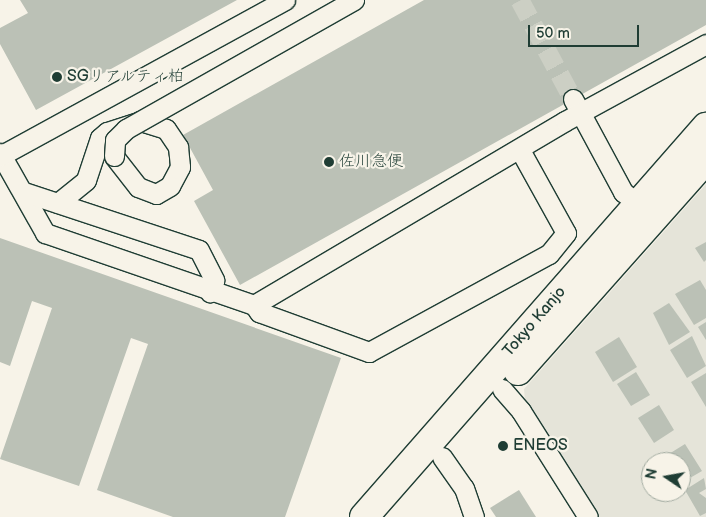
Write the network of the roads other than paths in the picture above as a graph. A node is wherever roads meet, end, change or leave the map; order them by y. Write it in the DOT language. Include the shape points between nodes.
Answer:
graph roads {
  1 [pos="285,0"];
  2 [pos="354,0"];
  3 [pos="706,44"];
  4 [pos="576,106"];
  5 [pos="706,127"];
  6 [pos="520,150"];
  7 [pos="0,155"];
  8 [pos="706,159"];
  9 [pos="24,192"];
  10 [pos="58,203"];
  11 [pos="637,203"];
  12 [pos="210,292"];
  13 [pos="254,305"];
  14 [pos="502,389"];
  15 [pos="442,457"];
  16 [pos="364,517"];
  17 [pos="388,517"];
  18 [pos="474,517"];
  19 [pos="588,517"];
  1 -- 7 [label="street" via="24,137"];
  2 -- 10 [label="street, bridge" via="126,129 115,140 114,156 138,187 156,194 170,186 180,167 178,147 166,129 140,121 107,132 100,138 86,180"];
  3 -- 4 [label="street"];
  4 -- 6 [label="street"];
  4 -- 11 [label="street" via="623,192"];
  5 -- 11 [label="highway, Tokyo Kanjo"];
  6 -- 13 [label="street"];
  6 -- 13 [label="street" via="566,233 549,254 369,352 259,312"];
  7 -- 9 [label="street"];
  8 -- 14 [label="highway, Tokyo Kanjo"];
  9 -- 10 [label="street"];
  9 -- 12 [label="street" via="45,233"];
  10 -- 12 [label="street" via="199,250 214,280"];
  11 -- 16 [label="highway, Tokyo Kanjo"];
  12 -- 13 [label="street"];
  14 -- 15 [label="highway, Tokyo Kanjo"];
  14 -- 19 [label="street" via="521,411"];
  15 -- 17 [label="highway, Tokyo Kanjo"];
  15 -- 18 [label="street" via="464,488"];
}
